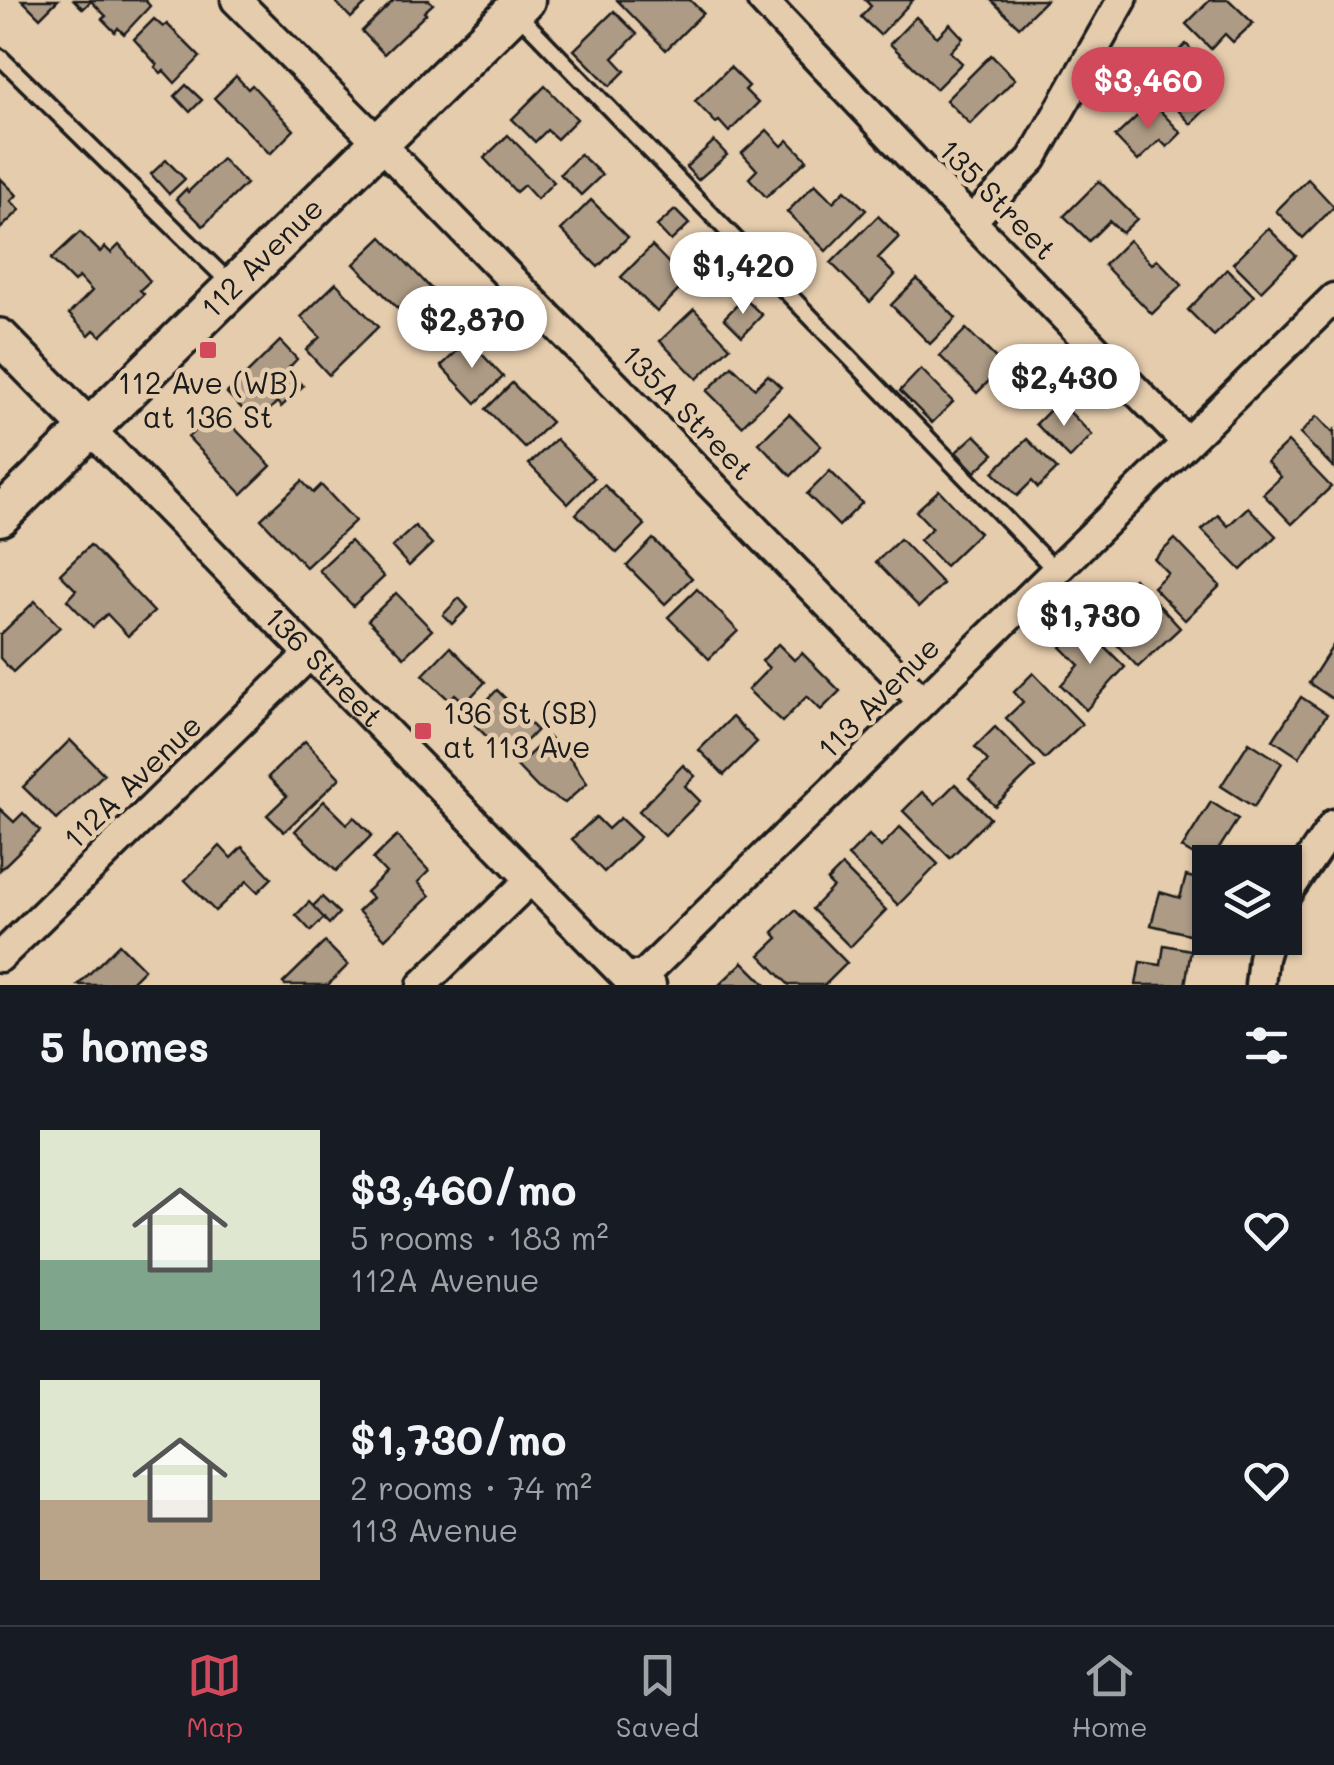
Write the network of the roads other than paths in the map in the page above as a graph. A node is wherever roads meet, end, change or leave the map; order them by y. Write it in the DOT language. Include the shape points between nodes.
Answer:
graph roads {
  1 [pos="236,0"];
  2 [pos="1122,0"];
  3 [pos="774,4"];
  4 [pos="520,5"];
  5 [pos="0,56"];
  6 [pos="379,144"];
  7 [pos="971,220"];
  8 [pos="233,286"];
  9 [pos="1334,298"];
  10 [pos="0,338"];
  11 [pos="89,428"];
  12 [pos="1186,442"];
  13 [pos="0,516"];
  14 [pos="1055,570"];
  15 [pos="311,653"];
  16 [pos="922,701"];
  17 [pos="1334,824"];
  18 [pos="1302,871"];
  19 [pos="530,880"];
  20 [pos="1264,955"];
  21 [pos="0,957"];
  22 [pos="647,981"];
  23 [pos="422,985"];
  24 [pos="1260,985"];
  1 -- 6 [label="street, 135A Street"];
  2 -- 7 [label="street" via="1032,159"];
  3 -- 7 [label="street, 135 Street"];
  4 -- 6 [label="main road, 112 Avenue"];
  4 -- 14 [label="lane"];
  5 -- 8 [label="lane"];
  6 -- 8 [label="main road, 112 Avenue"];
  6 -- 16 [label="street, 135A Street"];
  7 -- 12 [label="street, 135 Street"];
  8 -- 11 [label="main road, 112 Avenue"];
  9 -- 12 [label="street, 113 Avenue"];
  10 -- 11 [label="street, 136 Street"];
  11 -- 13 [label="main road, 112 Avenue"];
  11 -- 15 [label="street, 136 Street"];
  12 -- 14 [label="street, 113 Avenue"];
  14 -- 16 [label="street, 113 Avenue"];
  15 -- 19 [label="street, 136 Street"];
  15 -- 21 [label="street, 112A Avenue"];
  16 -- 22 [label="street, 113 Avenue"];
  17 -- 18 [label="street"];
  19 -- 22 [label="street, 136 Street" via="624,976"];
  19 -- 23 [label="street"];
  20 -- 24 [label="street"];
}
